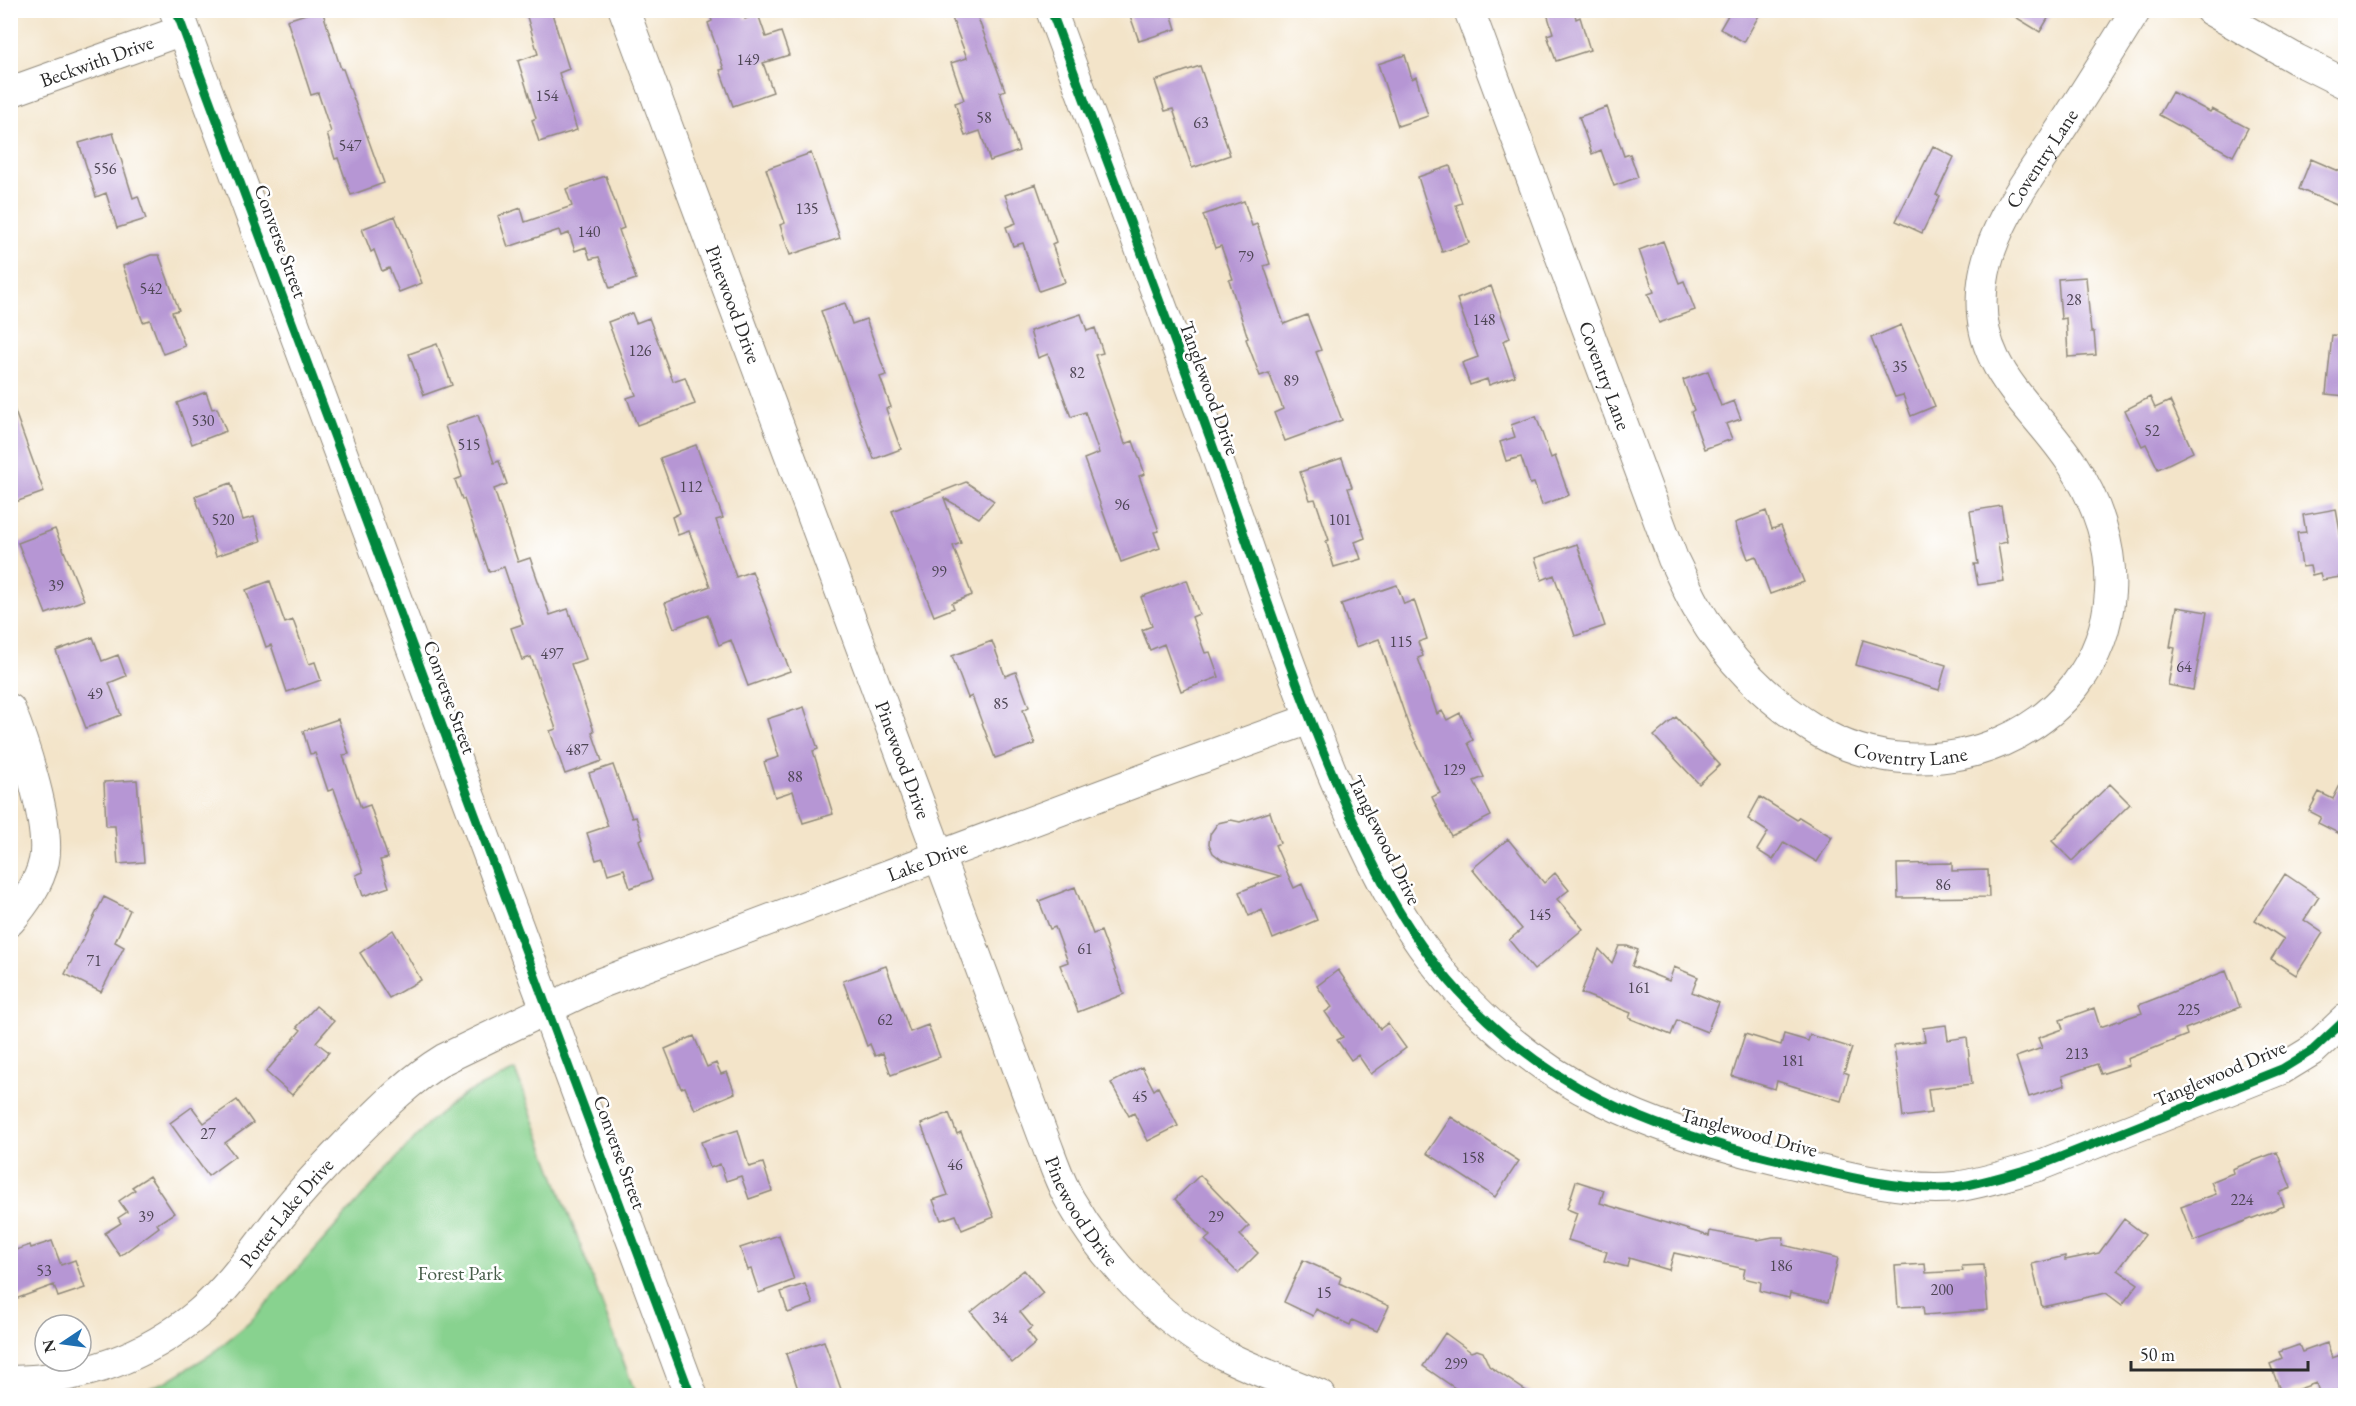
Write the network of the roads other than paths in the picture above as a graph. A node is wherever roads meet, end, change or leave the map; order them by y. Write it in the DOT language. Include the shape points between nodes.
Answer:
graph roads {
  1 [pos="624,10"];
  2 [pos="1051,10"];
  3 [pos="1469,10"];
  4 [pos="2136,10"];
  5 [pos="2210,10"];
  6 [pos="179,20"];
  7 [pos="2346,84"];
  8 [pos="10,92"];
  9 [pos="10,709"];
  10 [pos="1310,719"];
  11 [pos="939,857"];
  12 [pos="10,921"];
  13 [pos="548,1010"];
  14 [pos="2346,1019"];
  15 [pos="10,1381"];
  16 [pos="691,1395"];
  17 [pos="1321,1395"];
  1 -- 11 [label="street, Pinewood Drive"];
  2 -- 10 [label="street, Tanglewood Drive"];
  3 -- 4 [label="street, Coventry Lane" via="1673,559 1699,611 1744,671 1812,729 1864,752 1915,760 1979,751 2022,732 2075,685 2100,639 2110,595 2110,572 2098,515 2072,463 2003,376 1993,357 1983,317 1982,284 2000,228 2017,195"];
  5 -- 7 [label="street"];
  6 -- 8 [label="street, Beckwith Drive"];
  6 -- 13 [label="main road, Converse Street"];
  9 -- 12 [label="street" via="39,803 45,858 39,878"];
  10 -- 11 [label="street, Lake Drive"];
  10 -- 14 [label="street, Tanglewood Drive" via="1370,861 1419,944 1462,996 1530,1057 1581,1090 1667,1129 1735,1149 1880,1182 1957,1187 2055,1159 2282,1069 2313,1050"];
  11 -- 13 [label="street, Lake Drive" via="601,982"];
  11 -- 17 [label="street, Pinewood Drive" via="1059,1178 1090,1233 1127,1279 1181,1325 1240,1363"];
  13 -- 15 [label="street, Porter Lake Drive" via="444,1059 394,1096 317,1173 224,1289 173,1332 135,1354 93,1370 52,1380"];
  13 -- 16 [label="main road, Converse Street"];
}
